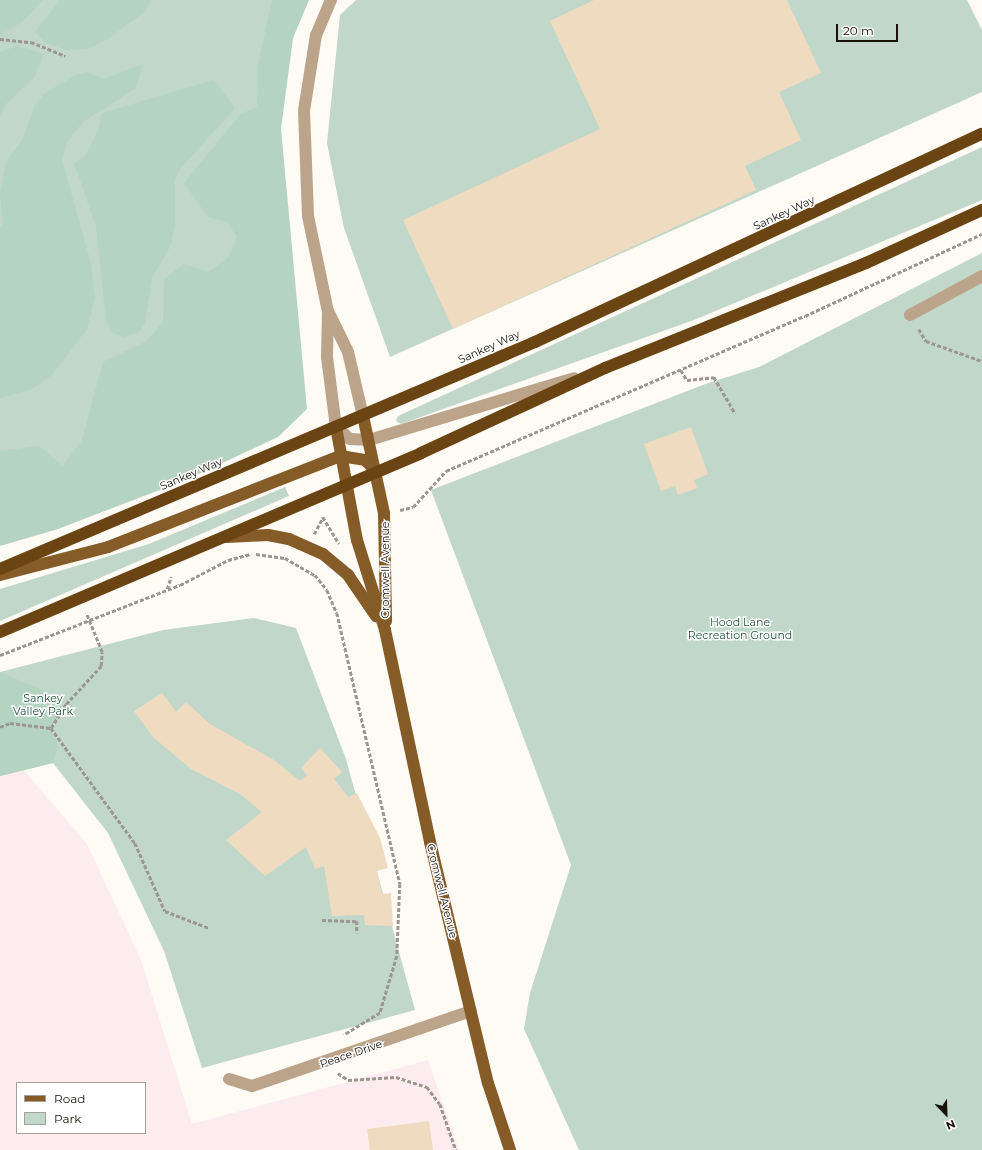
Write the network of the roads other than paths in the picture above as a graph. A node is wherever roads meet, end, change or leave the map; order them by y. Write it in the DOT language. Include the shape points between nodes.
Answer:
graph roads {
  1 [pos="331,0"];
  2 [pos="982,134"];
  3 [pos="982,210"];
  4 [pos="982,276"];
  5 [pos="328,312"];
  6 [pos="910,315"];
  7 [pos="605,368"];
  8 [pos="364,416"];
  9 [pos="336,427"];
  10 [pos="370,440"];
  11 [pos="340,456"];
  12 [pos="377,472"];
  13 [pos="345,484"];
  14 [pos="219,538"];
  15 [pos="0,569"];
  16 [pos="0,575"];
  17 [pos="385,630"];
  18 [pos="0,632"];
  19 [pos="471,1011"];
  20 [pos="229,1079"];
  21 [pos="510,1150"];
  1 -- 5 [label="street" via="316,35 304,111 308,216"];
  2 -- 8 [label="highway, Sankey Way" via="747,245"];
  3 -- 7 [label="highway" via="866,263"];
  4 -- 6 [label="street"];
  5 -- 8 [label="street" via="348,352"];
  5 -- 9 [label="street" via="327,357"];
  7 -- 10 [label="street"];
  7 -- 12 [label="highway"];
  8 -- 9 [label="highway, Sankey Way"];
  8 -- 10 [label="main road, Cromwell Avenue"];
  9 -- 10 [label="street" via="350,439"];
  9 -- 11 [label="main road, Cromwell Avenue"];
  9 -- 15 [label="highway, Sankey Way"];
  10 -- 12 [label="main road, Cromwell Avenue"];
  11 -- 12 [label="main road" via="365,460"];
  11 -- 13 [label="main road, Cromwell Avenue"];
  11 -- 16 [label="main road" via="108,548"];
  12 -- 13 [label="highway"];
  12 -- 17 [label="main road, Cromwell Avenue" via="387,561"];
  13 -- 14 [label="highway"];
  13 -- 17 [label="main road, Cromwell Avenue" via="364,566"];
  14 -- 17 [label="main road" via="268,535 289,539 323,554 348,575"];
  14 -- 18 [label="highway" via="80,600"];
  17 -- 19 [label="main road, Cromwell Avenue"];
  19 -- 20 [label="street, Peace Drive" via="252,1086"];
  19 -- 21 [label="main road, Cromwell Avenue"];
}
